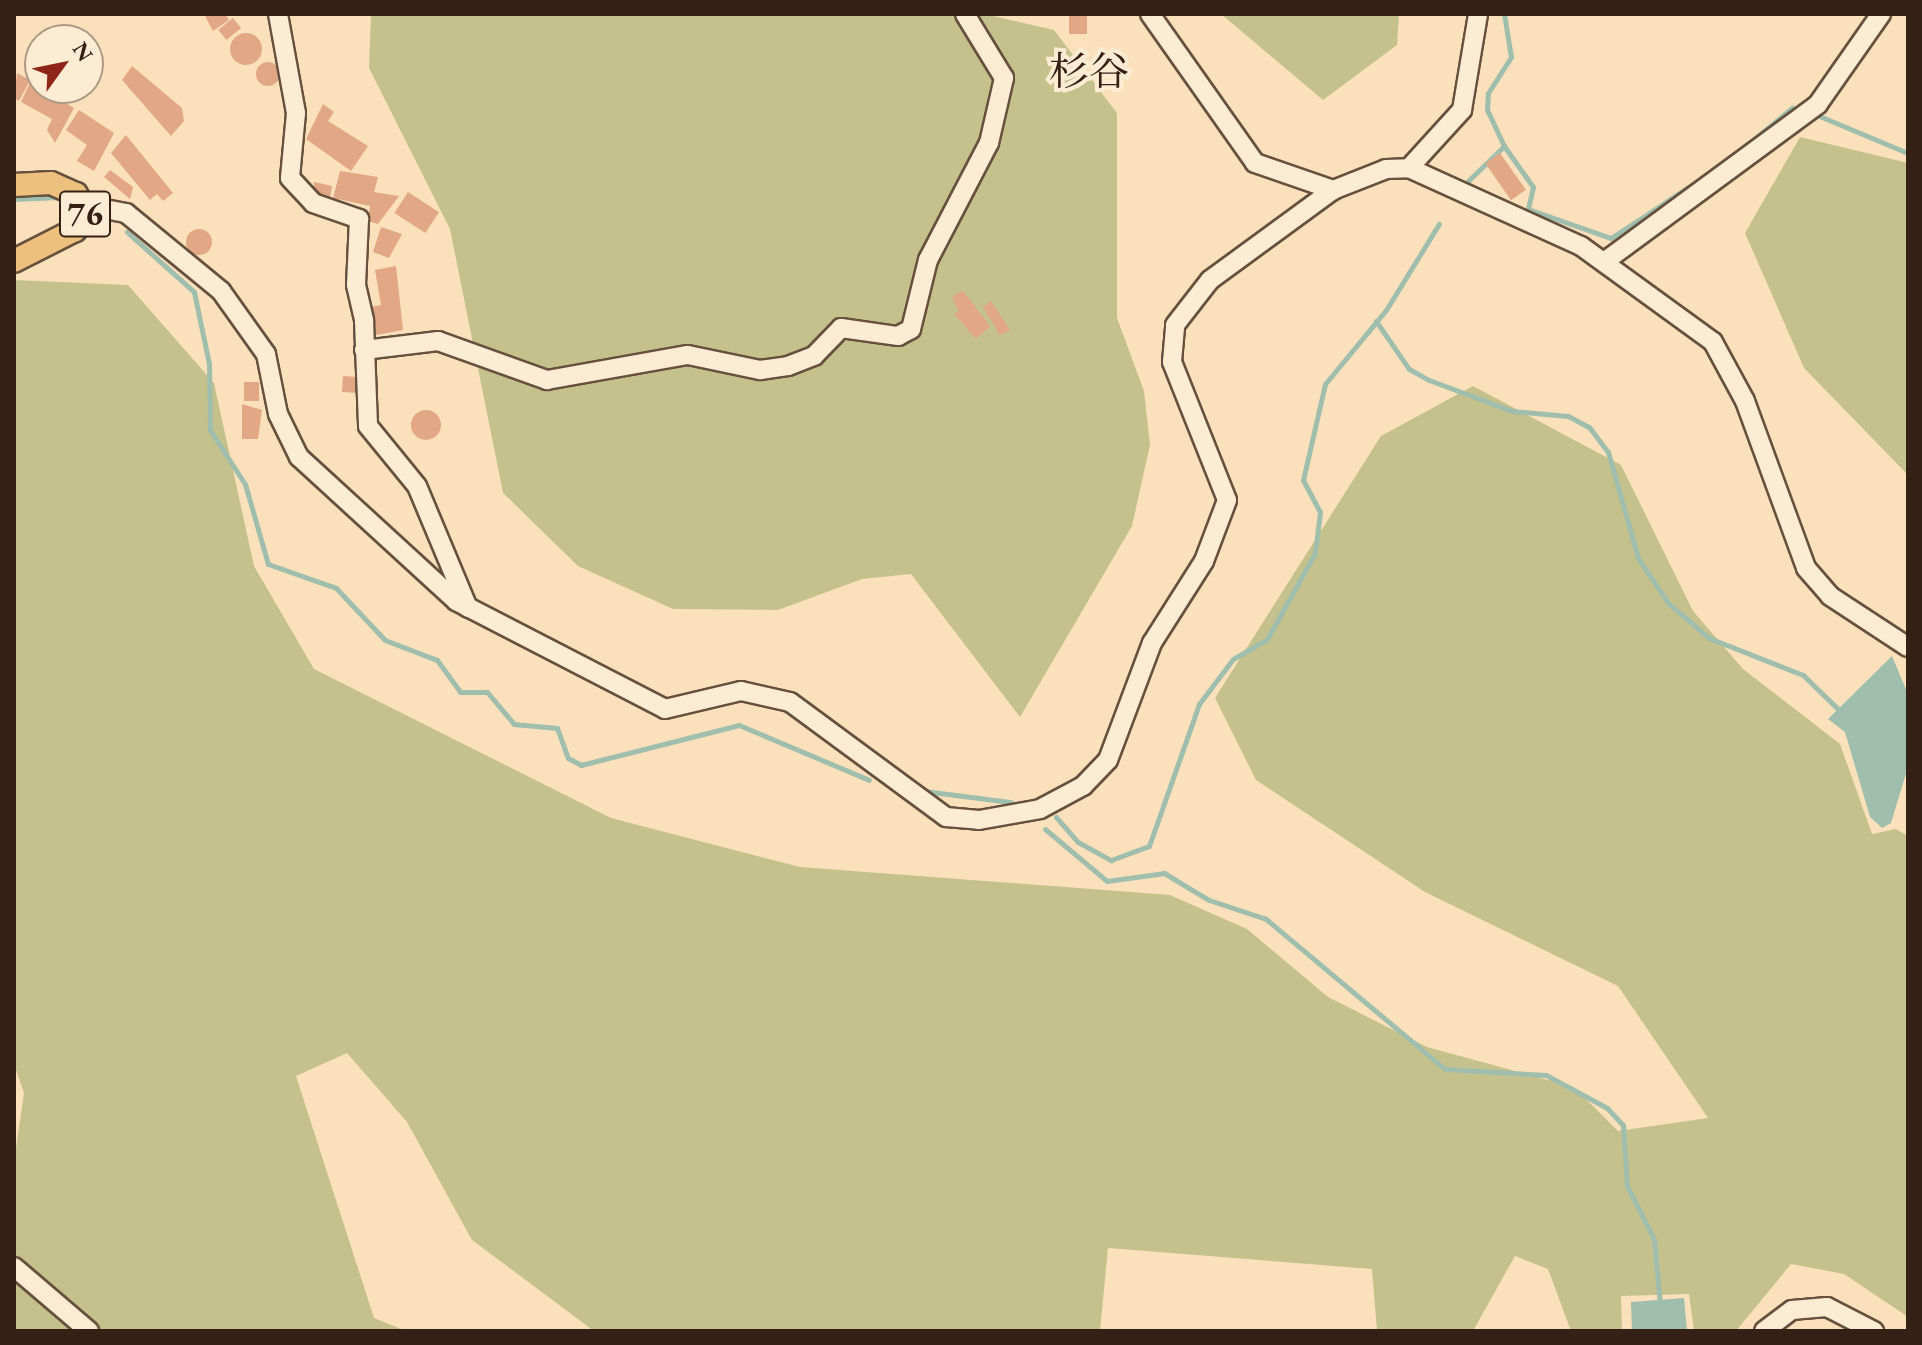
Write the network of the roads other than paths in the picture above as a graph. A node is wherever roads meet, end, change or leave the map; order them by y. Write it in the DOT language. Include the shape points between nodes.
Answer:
graph roads {
  1 [pos="278,14"];
  2 [pos="965,14"];
  3 [pos="1150,14"];
  4 [pos="1478,14"];
  5 [pos="1881,14"];
  6 [pos="1409,168"];
  7 [pos="14,185"];
  8 [pos="1333,190"];
  9 [pos="84,205"];
  10 [pos="14,261"];
  11 [pos="1604,262"];
  12 [pos="364,350"];
  13 [pos="468,608"];
  14 [pos="1908,647"];
  15 [pos="14,1267"];
  16 [pos="89,1331"];
  17 [pos="1764,1331"];
  18 [pos="1874,1331"];
  1 -- 12 [label="street" via="296,113 286,166 313,203 359,219 356,285"];
  2 -- 12 [label="street" via="1004,78 989,143 928,260 911,329 898,336 841,328 814,356 760,370 688,355 547,380 438,341"];
  3 -- 8 [label="street" via="1255,163"];
  4 -- 6 [label="street" via="1462,110"];
  5 -- 11 [label="street" via="1818,104"];
  6 -- 8 [label="street"];
  6 -- 11 [label="street"];
  7 -- 9 [label="main road, 76" via="51,183"];
  8 -- 13 [label="street" via="1195,291 1175,325 1172,362 1227,500 1204,561 1152,643 1108,760 1083,786 1040,809 979,820 946,817 790,702 741,691 665,709"];
  9 -- 10 [label="main road, 76" via="75,230"];
  9 -- 13 [label="street" via="126,213 221,291 266,354 278,414 299,457"];
  11 -- 14 [label="street" via="1713,342 1745,401 1786,529 1806,568 1830,596"];
  12 -- 13 [label="street" via="368,426 417,486"];
  15 -- 16 [label="street"];
  17 -- 18 [label="street" via="1792,1310 1827,1307"];
}
